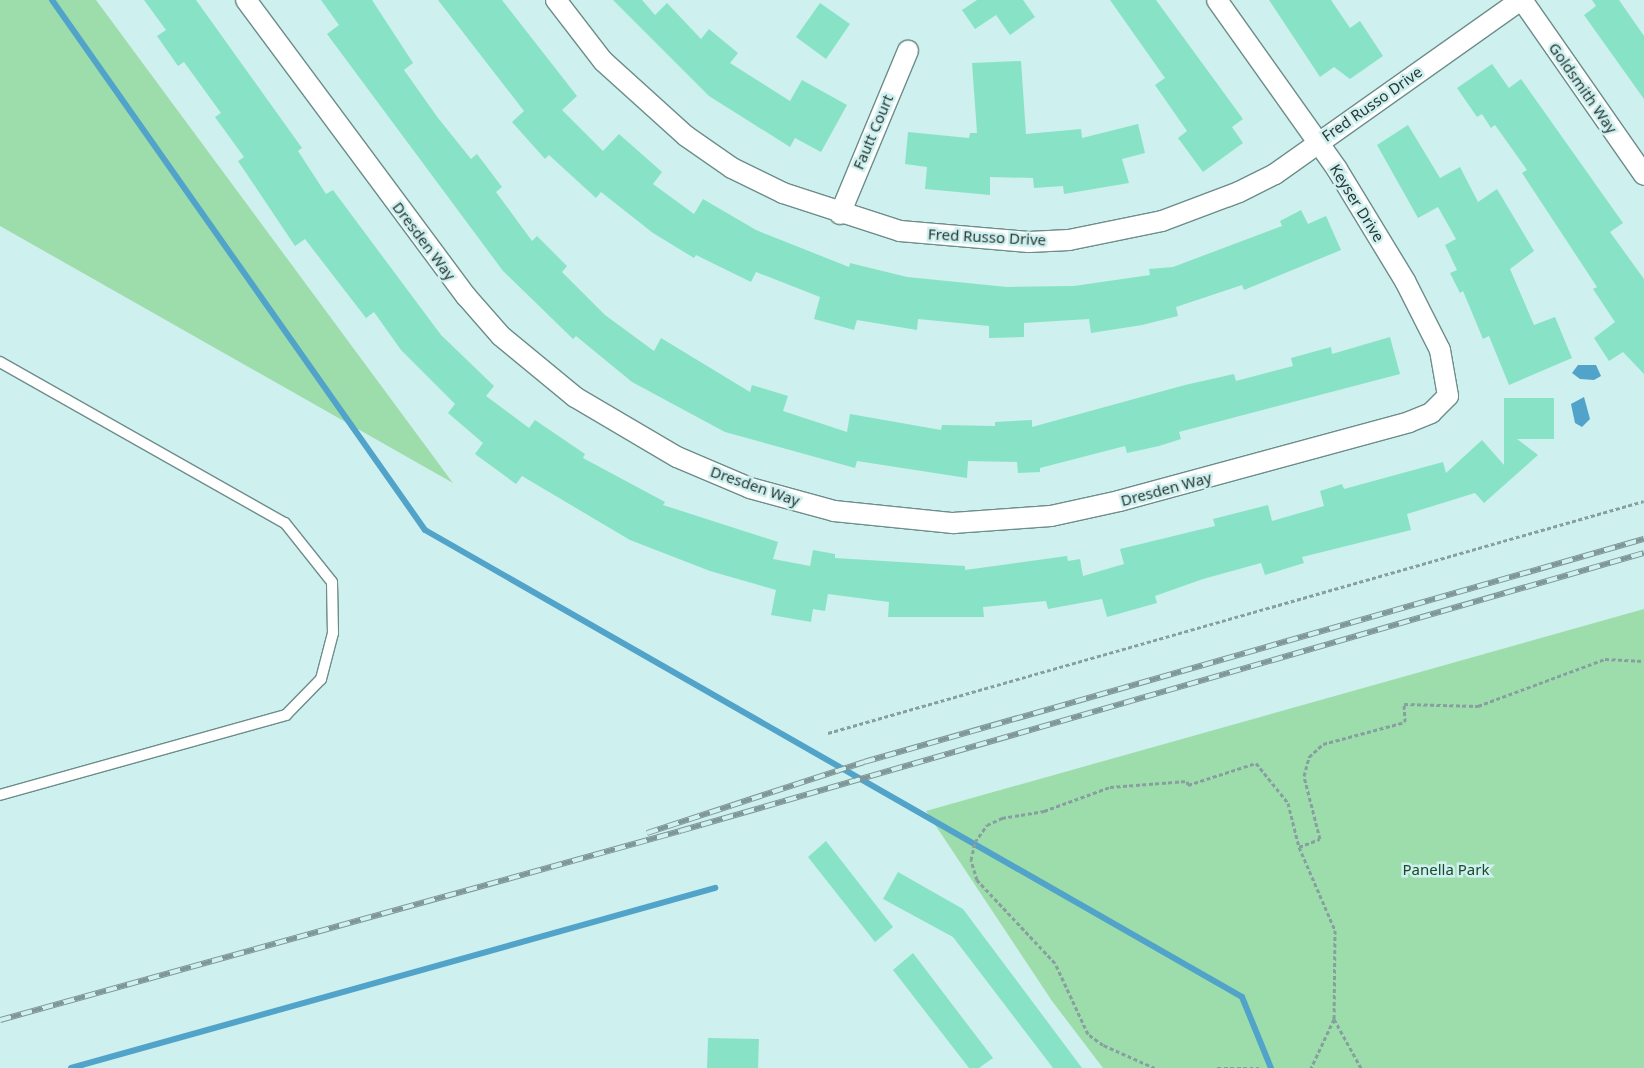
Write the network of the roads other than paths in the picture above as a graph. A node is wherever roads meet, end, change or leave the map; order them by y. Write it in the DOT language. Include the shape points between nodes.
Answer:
graph roads {
  1 [pos="246,0"];
  2 [pos="556,0"];
  3 [pos="1217,0"];
  4 [pos="1521,0"];
  5 [pos="908,51"];
  6 [pos="1318,142"];
  7 [pos="1644,175"];
  8 [pos="840,214"];
  9 [pos="0,362"];
  10 [pos="1448,396"];
  11 [pos="0,796"];
  1 -- 10 [label="street, Dresden Way" via="445,269 502,336 560,385 625,428 677,457 750,488 834,511 893,519 953,523 1051,516 1409,422 1431,413"];
  2 -- 8 [label="street, Fred Russo Drive" via="604,61 686,136 732,168"];
  3 -- 6 [label="street, Keyser Drive"];
  4 -- 6 [label="street, Fred Russo Drive"];
  4 -- 7 [label="street, Goldsmith Way"];
  5 -- 8 [label="street, Fautt Court"];
  6 -- 8 [label="street, Fred Russo Drive" via="1275,174 1203,208 1069,240 953,237 900,230"];
  6 -- 10 [label="street, Keyser Drive" via="1405,281 1440,350"];
  9 -- 11 [label="lane" via="285,523 332,582 333,633 321,679 286,714"];
}
